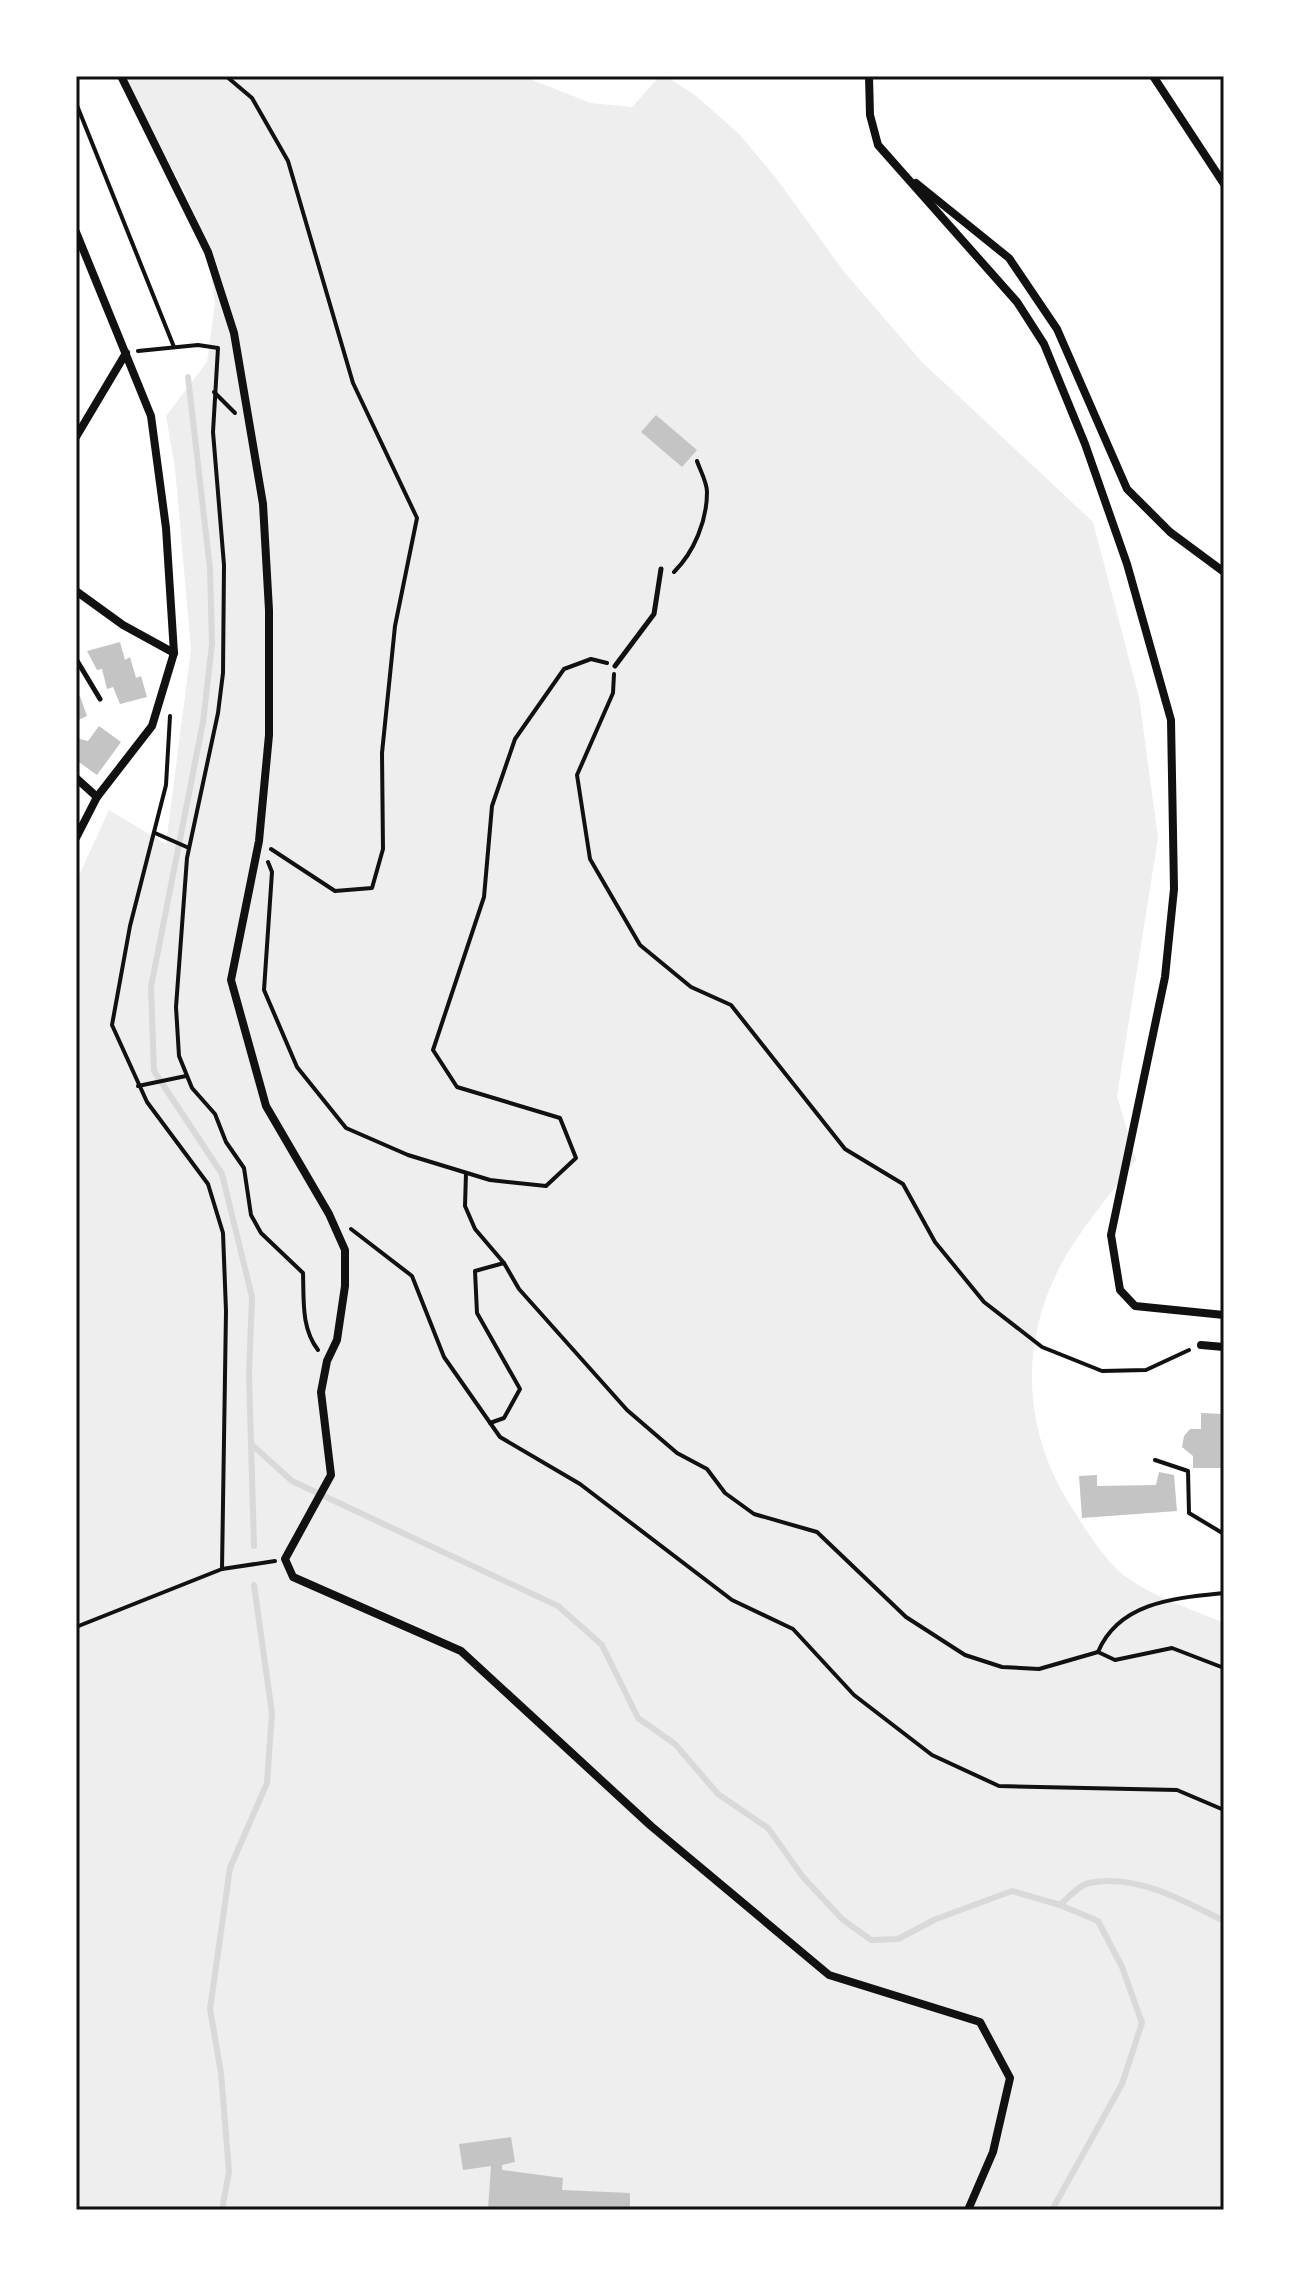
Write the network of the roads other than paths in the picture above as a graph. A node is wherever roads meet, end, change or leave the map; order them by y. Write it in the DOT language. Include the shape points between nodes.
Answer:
graph roads {
  1 [pos="121,76"];
  2 [pos="869,76"];
  3 [pos="1153,76"];
  4 [pos="900,170"];
  5 [pos="1224,184"];
  6 [pos="76,232"];
  7 [pos="126,352"];
  8 [pos="76,437"];
  9 [pos="661,569"];
  10 [pos="1224,572"];
  11 [pos="76,591"];
  12 [pos="174,653"];
  13 [pos="76,659"];
  14 [pos="615,666"];
  15 [pos="100,699"];
  16 [pos="76,778"];
  17 [pos="97,797"];
  18 [pos="76,838"];
  19 [pos="1224,1315"];
  20 [pos="1201,1345"];
  21 [pos="1224,1347"];
  22 [pos="968,2210"];
  1 -- 22 [label="street" via="208,252 234,333 263,504 269,735 259,841 231,980 266,1106 345,1250 337,1340 321,1392 331,1475 285,1559 293,1577 461,1651 651,1826 829,1975 980,2022 1010,2078 993,2152"];
  2 -- 4 [label="street" via="870,115 878,145"];
  3 -- 5 [label="street"];
  4 -- 10 [label="street" via="1009,258 1057,329 1127,489 1170,532"];
  4 -- 19 [label="street" via="1017,302 1044,344 1127,564 1167,705 1174,889 1168,948 1111,1235 1120,1290 1135,1306"];
  6 -- 7 [label="street"];
  7 -- 8 [label="street"];
  7 -- 12 [label="street" via="151,416 166,528"];
  9 -- 14 [label="lane" via="654,614"];
  11 -- 12 [label="street"];
  12 -- 17 [label="street" via="152,726"];
  13 -- 15 [label="lane"];
  16 -- 17 [label="street"];
  17 -- 18 [label="street"];
  20 -- 21 [label="street"];
}
